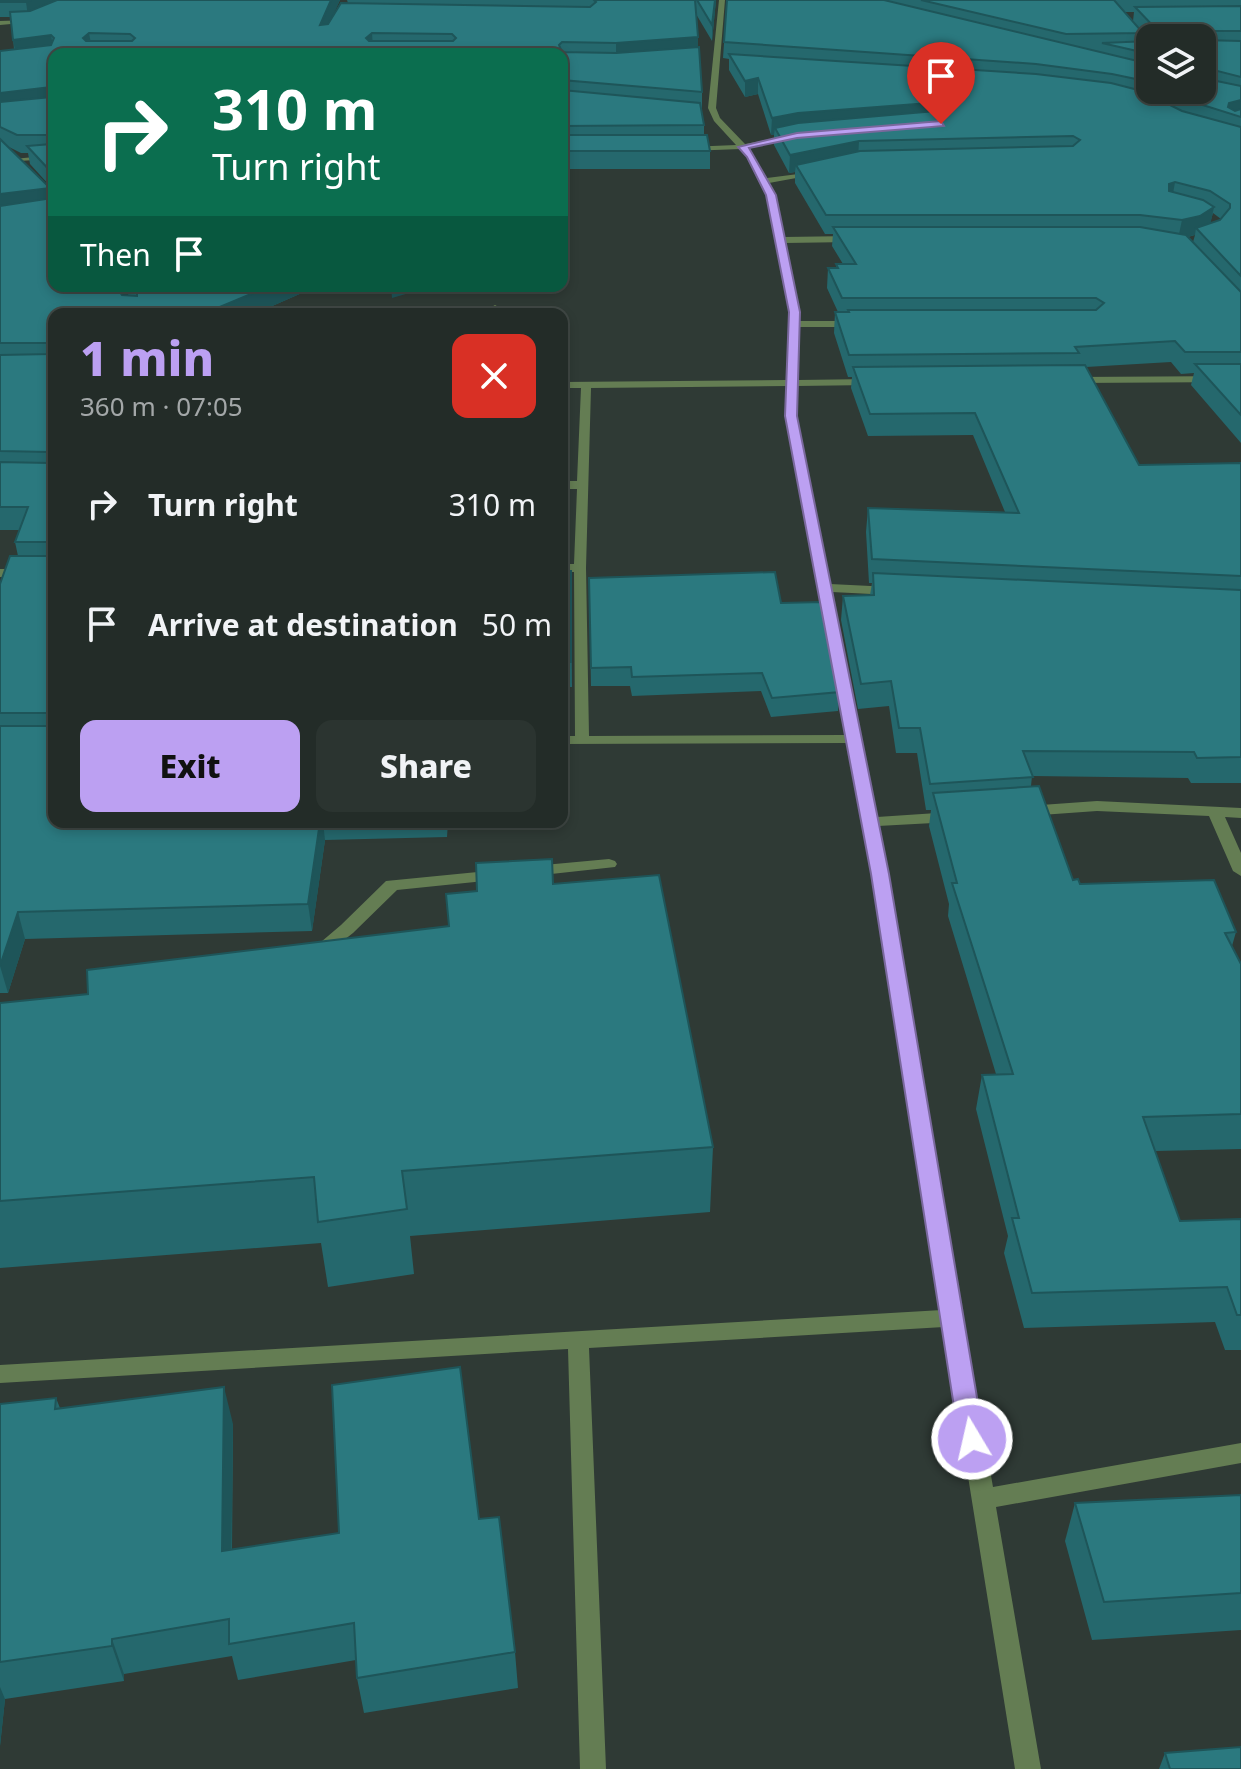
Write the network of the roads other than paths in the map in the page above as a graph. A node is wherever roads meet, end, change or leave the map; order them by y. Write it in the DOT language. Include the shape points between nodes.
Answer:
graph roads {
  1 [pos="722,0"];
  2 [pos="1106,0"];
  3 [pos="44,16"];
  4 [pos="1123,17"];
  5 [pos="1138,17"];
  6 [pos="0,23"];
  7 [pos="1136,33"];
  8 [pos="701,58"];
  9 [pos="715,60"];
  10 [pos="728,64"];
  11 [pos="701,116"];
  12 [pos="716,116"];
  13 [pos="813,134"];
  14 [pos="743,147"];
  15 [pos="685,149"];
  16 [pos="9,152"];
  17 [pos="48,157"];
  18 [pos="18,159"];
  19 [pos="28,170"];
  20 [pos="820,173"];
  21 [pos="764,181"];
  22 [pos="857,239"];
  23 [pos="780,240"];
  24 [pos="794,324"];
  25 [pos="873,324"];
  26 [pos="1241,379"];
  27 [pos="1055,381"];
  28 [pos="885,382"];
  29 [pos="792,383"];
  30 [pos="568,385"];
  31 [pos="586,385"];
  32 [pos="568,485"];
  33 [pos="583,485"];
  34 [pos="568,568"];
  35 [pos="580,568"];
  36 [pos="0,570"];
  37 [pos="48,573"];
  38 [pos="824,588"];
  39 [pos="902,592"];
  40 [pos="854,739"];
  41 [pos="568,740"];
  42 [pos="582,740"];
  43 [pos="1215,812"];
  44 [pos="1006,813"];
  45 [pos="1241,813"];
  46 [pos="976,815"];
  47 [pos="871,828"];
  48 [pos="609,864"];
  49 [pos="1241,871"];
  50 [pos="304,957"];
  51 [pos="952,1318"];
  52 [pos="578,1340"];
  53 [pos="0,1374"];
  54 [pos="1241,1453"];
  55 [pos="982,1499"];
  56 [pos="593,1769"];
  57 [pos="1028,1769"];
  1 -- 9 [label="street"];
  2 -- 4 [label="street"];
  3 -- 6 [label="street"];
  4 -- 5 [label="street"];
  4 -- 7 [label="street"];
  8 -- 9 [label="street"];
  9 -- 10 [label="street"];
  9 -- 12 [label="street"];
  11 -- 12 [label="street"];
  12 -- 14 [label="street"];
  13 -- 14 [label="street"];
  14 -- 15 [label="street"];
  14 -- 21 [label="street"];
  16 -- 18 [label="street"];
  17 -- 18 [label="street"];
  18 -- 19 [label="street"];
  20 -- 21 [label="street"];
  21 -- 23 [label="street"];
  22 -- 23 [label="street"];
  23 -- 24 [label="street"];
  24 -- 25 [label="street"];
  24 -- 29 [label="street"];
  26 -- 27 [label="street"];
  28 -- 29 [label="street"];
  29 -- 31 [label="street"];
  29 -- 38 [label="street" via="791,416"];
  30 -- 31 [label="street"];
  31 -- 33 [label="street"];
  32 -- 33 [label="street"];
  33 -- 35 [label="street"];
  34 -- 35 [label="street"];
  35 -- 42 [label="street"];
  36 -- 37 [label="street"];
  38 -- 39 [label="street"];
  38 -- 40 [label="street"];
  40 -- 42 [label="street"];
  40 -- 47 [label="street"];
  41 -- 42 [label="street"];
  43 -- 44 [label="street" via="1097,806"];
  43 -- 45 [label="street"];
  43 -- 49 [label="street"];
  46 -- 47 [label="street"];
  47 -- 51 [label="street"];
  48 -- 50 [label="street" via="392,885 319,952"];
  51 -- 52 [label="street"];
  51 -- 55 [label="street"];
  52 -- 53 [label="street"];
  52 -- 56 [label="street"];
  54 -- 55 [label="street"];
  55 -- 57 [label="street"];
}
